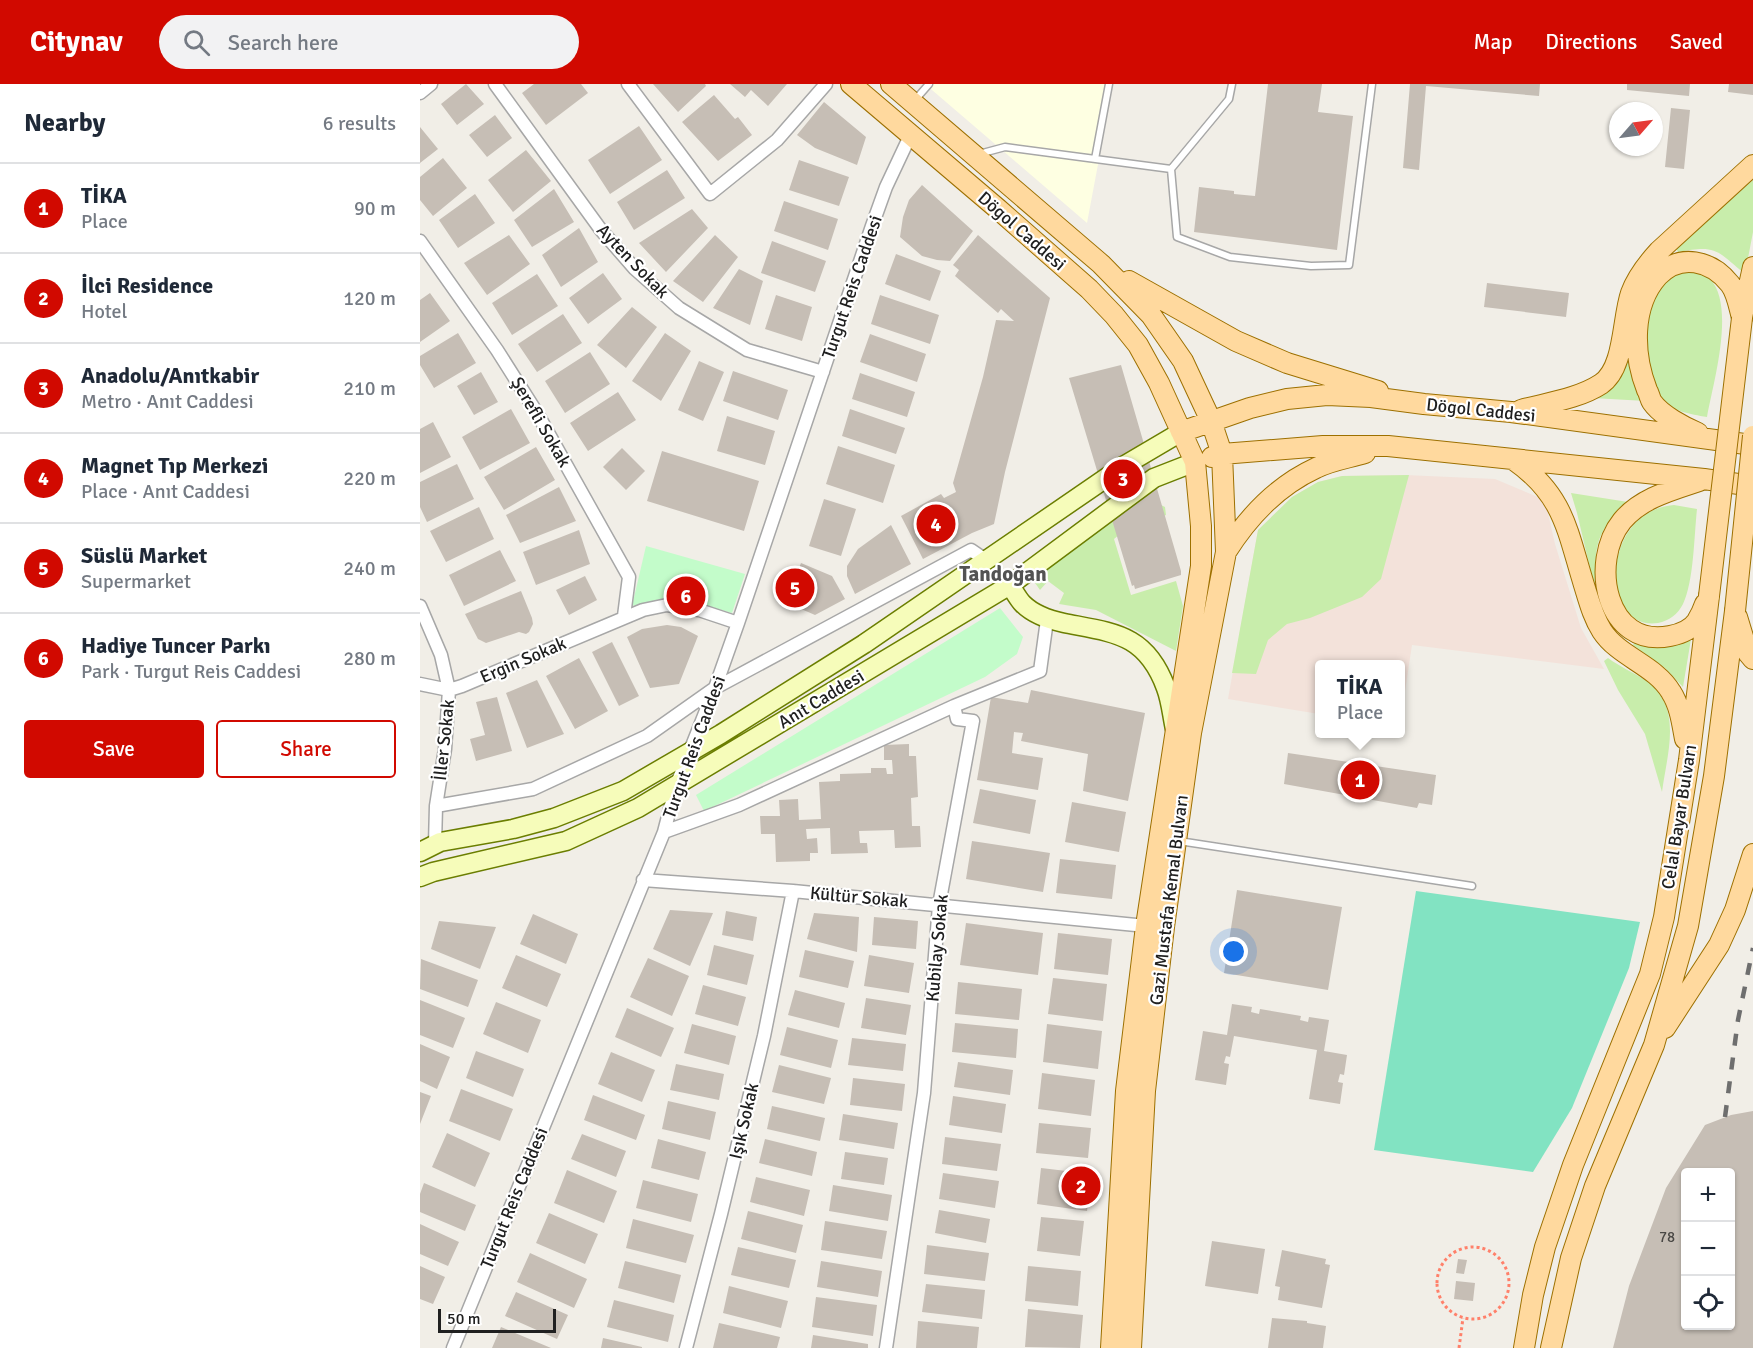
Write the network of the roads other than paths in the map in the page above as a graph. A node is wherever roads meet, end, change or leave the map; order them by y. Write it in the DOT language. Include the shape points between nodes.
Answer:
graph roads {
  1 [pos="430,84"];
  2 [pos="495,84"];
  3 [pos="628,84"];
  4 [pos="826,84"];
  5 [pos="850,84"];
  6 [pos="891,84"];
  7 [pos="929,84"];
  8 [pos="1108,84"];
  9 [pos="1232,84"];
  10 [pos="1372,84"];
  11 [pos="420,93"];
  12 [pos="913,103"];
  13 [pos="910,136"];
  14 [pos="973,156"];
  15 [pos="1095,159"];
  16 [pos="1753,165"];
  17 [pos="1171,169"];
  18 [pos="420,241"];
  19 [pos="1101,264"];
  20 [pos="1753,267"];
  21 [pos="1742,318"];
  22 [pos="823,372"];
  23 [pos="1424,405"];
  24 [pos="1511,412"];
  25 [pos="1211,421"];
  26 [pos="1181,432"];
  27 [pos="1753,436"];
  28 [pos="1720,441"];
  29 [pos="1753,445"];
  30 [pos="1388,446"];
  31 [pos="1222,454"];
  32 [pos="1513,460"];
  33 [pos="1195,462"];
  34 [pos="1704,479"];
  35 [pos="1753,486"];
  36 [pos="1226,552"];
  37 [pos="987,561"];
  38 [pos="1010,585"];
  39 [pos="1709,597"];
  40 [pos="420,606"];
  41 [pos="1735,611"];
  42 [pos="624,616"];
  43 [pos="1047,620"];
  44 [pos="738,623"];
  45 [pos="1753,659"];
  46 [pos="420,684"];
  47 [pos="715,688"];
  48 [pos="449,690"];
  49 [pos="954,706"];
  50 [pos="1175,730"];
  51 [pos="689,753"];
  52 [pos="1689,760"];
  53 [pos="676,786"];
  54 [pos="436,806"];
  55 [pos="664,832"];
  56 [pos="1176,841"];
  57 [pos="427,848"];
  58 [pos="1753,854"];
  59 [pos="424,873"];
  60 [pos="643,880"];
  61 [pos="1472,886"];
  62 [pos="793,891"];
  63 [pos="939,905"];
  64 [pos="1146,926"];
  65 [pos="1654,1045"];
  66 [pos="453,1348"];
  67 [pos="686,1348"];
  68 [pos="886,1348"];
  69 [pos="1111,1348"];
  70 [pos="1131,1348"];
  71 [pos="1524,1348"];
  72 [pos="1551,1348"];
  1 -- 11 [label="street"];
  2 -- 22 [label="street, Ayten Sokak" via="601,230 635,269 679,308 747,350"];
  3 -- 4 [label="street" via="710,194 777,140"];
  5 -- 13 [label="main road, Dögol Caddesi"];
  6 -- 12 [label="main road, Dögol Caddesi"];
  7 -- 12 [label="lane"];
  8 -- 15 [label="lane"];
  9 -- 17 [label="lane" via="1229,99"];
  10 -- 17 [label="lane" via="1349,265 1311,266 1230,257 1177,237"];
  12 -- 14 [label="main road, Dögol Caddesi"];
  13 -- 22 [label="street, Turgut Reis Caddesi" via="886,187"];
  13 -- 26 [label="main road, Dögol Caddesi" via="1006,216 1114,315 1150,365"];
  14 -- 15 [label="lane" via="1005,147"];
  14 -- 19 [label="main road, Dögol Caddesi"];
  15 -- 17 [label="lane"];
  16 -- 24 [label="main road" via="1646,266 1630,296 1613,371 1601,384 1572,397"];
  18 -- 42 [label="street, Şerefli Sokak" via="503,359 629,577"];
  19 -- 23 [label="main road" via="1256,350"];
  19 -- 25 [label="main road, Dögol Caddesi" via="1169,339"];
  20 -- 21 [label="main road, Celal Bayar Bulvarı"];
  21 -- 28 [label="main road" via="1730,284 1698,261 1677,263 1659,275 1646,294 1636,327 1638,360 1653,403 1681,425"];
  21 -- 39 [label="main road, Celal Bayar Bulvarı, bridge"];
  22 -- 44 [label="street, Turgut Reis Caddesi"];
  23 -- 24 [label="main road, Dögol Caddesi"];
  23 -- 25 [label="main road, Dögol Caddesi" via="1327,395 1287,399"];
  24 -- 28 [label="main road, Dögol Caddesi"];
  25 -- 26 [label="main road, Dögol Caddesi"];
  25 -- 31 [label="main road, Dögol Caddesi"];
  26 -- 33 [label="main road, Dögol Caddesi"];
  26 -- 37 [label="main road, Anıt Caddesi" via="1125,465"];
  27 -- 41 [label="main road, Celal Bayar Bulvarı, bridge"];
  28 -- 29 [label="main road, Dögol Caddesi"];
  30 -- 31 [label="main road" via="1323,446"];
  30 -- 32 [label="main road"];
  30 -- 36 [label="main road" via="1327,464 1299,477 1259,508"];
  31 -- 33 [label="main road"];
  31 -- 36 [label="main road, Gazi Mustafa Kemal Bulvarı"];
  32 -- 34 [label="main road"];
  32 -- 52 [label="main road" via="1548,489 1560,508 1592,611 1603,633 1670,690 1681,713"];
  33 -- 38 [label="main road, Anıt Caddesi" via="1154,478"];
  33 -- 50 [label="main road, Gazi Mustafa Kemal Bulvarı" via="1201,558"];
  34 -- 35 [label="main road"];
  34 -- 39 [label="main road" via="1649,499 1622,520 1608,547 1604,574 1609,598 1619,618 1635,633 1658,639 1681,634 1696,622"];
  36 -- 56 [label="main road, Gazi Mustafa Kemal Bulvarı" via="1191,733"];
  37 -- 47 [label="street" via="971,550"];
  37 -- 51 [label="main road, Anıt Caddesi" via="864,644"];
  38 -- 43 [label="main road" via="1023,605"];
  38 -- 53 [label="main road, Anıt Caddesi"];
  39 -- 52 [label="main road, Celal Bayar Bulvarı"];
  40 -- 48 [label="street, İller Sokak" via="441,655"];
  41 -- 45 [label="main road"];
  41 -- 65 [label="main road, Celal Bayar Bulvarı" via="1714,776 1688,926"];
  42 -- 44 [label="street, Ergin Sokak" via="667,605 699,610"];
  42 -- 48 [label="street, Ergin Sokak"];
  43 -- 49 [label="street" via="1040,671"];
  43 -- 50 [label="main road" via="1109,632 1130,639 1144,650 1167,690"];
  44 -- 47 [label="street, Turgut Reis Caddesi"];
  46 -- 48 [label="street"];
  47 -- 51 [label="street, Turgut Reis Caddesi"];
  47 -- 54 [label="street" via="647,736 533,789"];
  48 -- 54 [label="street, İller Sokak"];
  49 -- 55 [label="street" via="739,805"];
  49 -- 63 [label="street, Kubilay Sokak" via="957,719 973,721"];
  50 -- 64 [label="main road, Gazi Mustafa Kemal Bulvarı"];
  51 -- 53 [label="street, Turgut Reis Caddesi"];
  51 -- 57 [label="main road, Anıt Caddesi" via="623,791 554,818"];
  52 -- 71 [label="main road, Celal Bayar Bulvarı" via="1664,917 1650,974 1548,1237"];
  53 -- 55 [label="street, Turgut Reis Caddesi"];
  53 -- 59 [label="main road, Anıt Caddesi" via="566,841"];
  54 -- 57 [label="street, İller Sokak"];
  55 -- 60 [label="street, Turgut Reis Caddesi"];
  56 -- 61 [label="lane"];
  56 -- 70 [label="main road, Gazi Mustafa Kemal Bulvarı" via="1145,1091"];
  58 -- 65 [label="main road" via="1719,945"];
  60 -- 62 [label="street, Kültür Sokak"];
  60 -- 66 [label="street, Turgut Reis Caddesi"];
  62 -- 63 [label="street, Kültür Sokak"];
  62 -- 67 [label="street, Işık Sokak" via="764,1036"];
  63 -- 64 [label="street, Kültür Sokak"];
  63 -- 68 [label="street, Kubilay Sokak" via="924,1093"];
  64 -- 69 [label="main road, Gazi Mustafa Kemal Bulvarı" via="1126,1091"];
  65 -- 72 [label="main road, Celal Bayar Bulvarı" via="1595,1186 1571,1258"];
}
